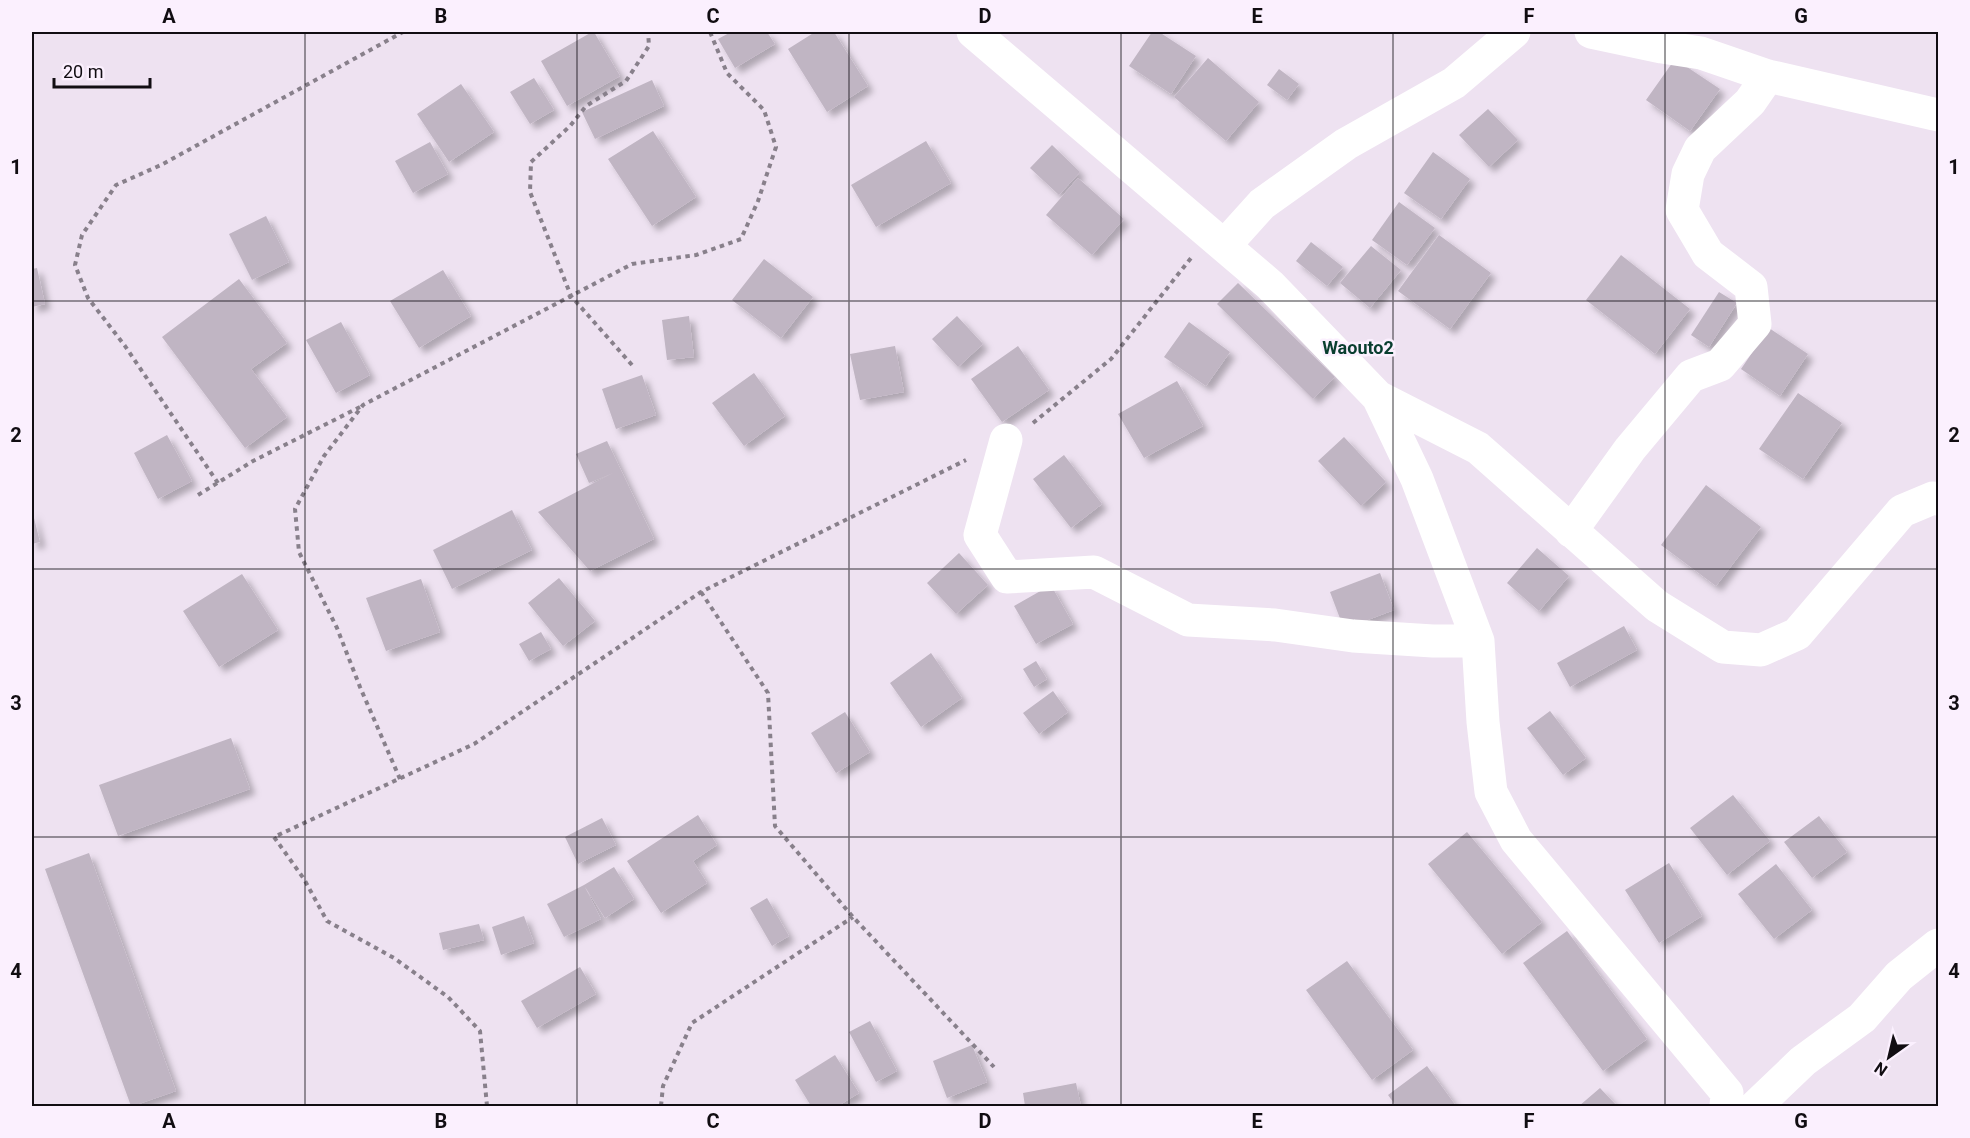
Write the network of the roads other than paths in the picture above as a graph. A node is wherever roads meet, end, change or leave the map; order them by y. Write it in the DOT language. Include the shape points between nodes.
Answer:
graph roads {
  1 [pos="973,32"];
  2 [pos="1514,32"];
  3 [pos="1591,32"];
  4 [pos="1768,76"];
  5 [pos="1938,116"];
  6 [pos="1217,239"];
  7 [pos="1378,397"];
  8 [pos="1006,440"];
  9 [pos="1938,499"];
  10 [pos="1572,531"];
  11 [pos="1478,641"];
  12 [pos="1938,945"];
  13 [pos="1726,1107"];
  14 [pos="1756,1107"];
  1 -- 6 [label="street"];
  2 -- 6 [label="street" via="1454,82 1346,144"];
  3 -- 4 [label="street" via="1701,53"];
  4 -- 5 [label="street"];
  4 -- 10 [label="street" via="1750,102 1700,149 1688,174 1682,210 1708,254 1751,287 1755,324 1720,365 1691,376 1630,448"];
  6 -- 7 [label="street" via="1270,285"];
  7 -- 10 [label="street" via="1478,448"];
  7 -- 11 [label="street" via="1417,479"];
  8 -- 11 [label="street" via="980,535 1007,577 1094,573 1188,620 1275,625 1353,636"];
  9 -- 10 [label="street" via="1902,511 1797,634 1761,650 1723,647 1657,606"];
  11 -- 13 [label="street" via="1491,792 1516,840 1727,1093"];
  12 -- 14 [label="street" via="1899,976 1862,1018 1803,1061"];
}
